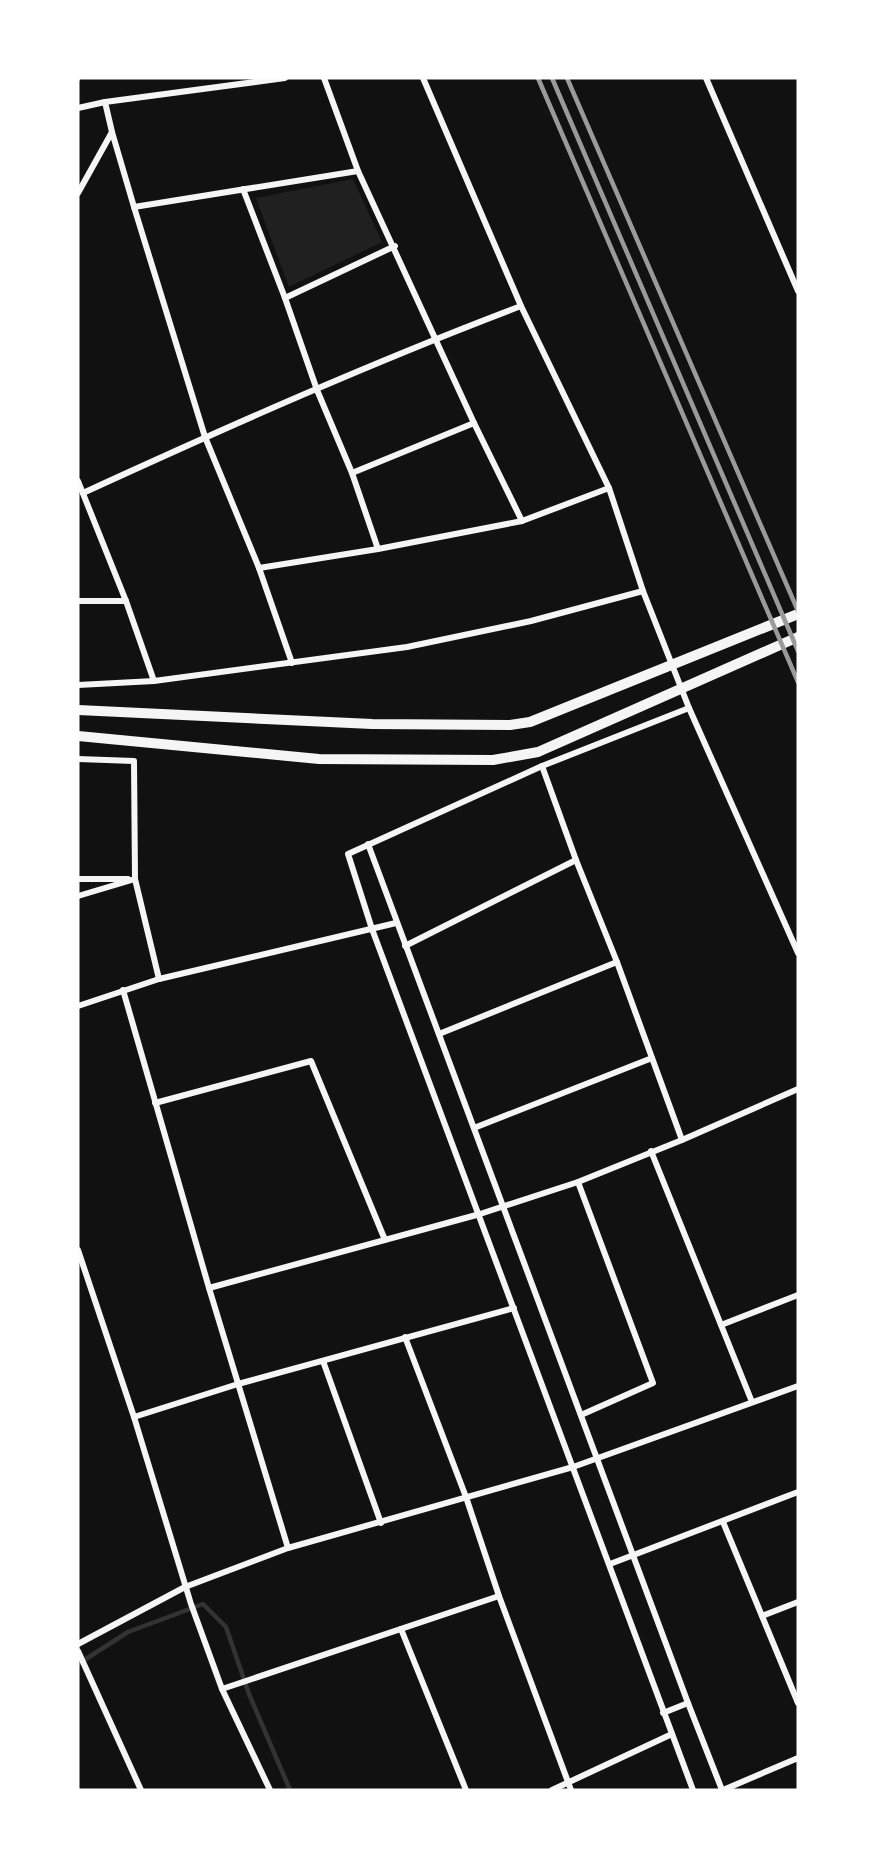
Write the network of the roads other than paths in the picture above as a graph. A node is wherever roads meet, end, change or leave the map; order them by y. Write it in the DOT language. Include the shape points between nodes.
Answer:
graph roads {
  1 [pos="285,78"];
  2 [pos="324,78"];
  3 [pos="423,78"];
  4 [pos="706,78"];
  5 [pos="105,102"];
  6 [pos="78,108"];
  7 [pos="112,132"];
  8 [pos="358,171"];
  9 [pos="243,189"];
  10 [pos="78,193"];
  11 [pos="134,207"];
  12 [pos="395,246"];
  13 [pos="798,291"];
  14 [pos="285,298"];
  15 [pos="521,306"];
  16 [pos="437,338"];
  17 [pos="317,390"];
  18 [pos="474,423"];
  19 [pos="205,437"];
  20 [pos="352,473"];
  21 [pos="78,481"];
  22 [pos="609,488"];
  23 [pos="83,493"];
  24 [pos="522,521"];
  25 [pos="378,549"];
  26 [pos="259,568"];
  27 [pos="643,591"];
  28 [pos="78,601"];
  29 [pos="126,601"];
  30 [pos="798,614"];
  31 [pos="798,638"];
  32 [pos="292,663"];
  33 [pos="154,681"];
  34 [pos="78,685"];
  35 [pos="689,708"];
  36 [pos="78,710"];
  37 [pos="78,736"];
  38 [pos="78,759"];
  39 [pos="542,766"];
  40 [pos="368,844"];
  41 [pos="576,860"];
  42 [pos="78,879"];
  43 [pos="135,879"];
  44 [pos="78,897"];
  45 [pos="396,923"];
  46 [pos="372,929"];
  47 [pos="405,946"];
  48 [pos="798,953"];
  49 [pos="617,962"];
  50 [pos="159,980"];
  51 [pos="123,990"];
  52 [pos="78,1006"];
  53 [pos="440,1034"];
  54 [pos="652,1058"];
  55 [pos="798,1089"];
  56 [pos="155,1103"];
  57 [pos="474,1128"];
  58 [pos="682,1140"];
  59 [pos="651,1151"];
  60 [pos="578,1182"];
  61 [pos="502,1206"];
  62 [pos="480,1214"];
  63 [pos="385,1240"];
  64 [pos="78,1250"];
  65 [pos="86,1276"];
  66 [pos="78,1278"];
  67 [pos="209,1288"];
  68 [pos="798,1296"];
  69 [pos="514,1308"];
  70 [pos="721,1325"];
  71 [pos="405,1337"];
  72 [pos="323,1361"];
  73 [pos="238,1384"];
  74 [pos="798,1386"];
  75 [pos="752,1402"];
  76 [pos="581,1415"];
  77 [pos="134,1417"];
  78 [pos="596,1458"];
  79 [pos="573,1467"];
  80 [pos="798,1492"];
  81 [pos="466,1497"];
  82 [pos="723,1522"];
  83 [pos="381,1523"];
  84 [pos="288,1548"];
  85 [pos="633,1556"];
  86 [pos="610,1564"];
  87 [pos="185,1587"];
  88 [pos="500,1596"];
  89 [pos="798,1602"];
  90 [pos="762,1616"];
  91 [pos="401,1629"];
  92 [pos="78,1644"];
  93 [pos="78,1651"];
  94 [pos="222,1689"];
  95 [pos="796,1693"];
  96 [pos="688,1703"];
  97 [pos="798,1703"];
  98 [pos="663,1713"];
  99 [pos="672,1734"];
  100 [pos="798,1758"];
  101 [pos="567,1781"];
  102 [pos="141,1790"];
  103 [pos="270,1790"];
  104 [pos="466,1790"];
  105 [pos="552,1790"];
  106 [pos="571,1790"];
  107 [pos="693,1790"];
  108 [pos="723,1790"];
  1 -- 5 [label="street"];
  2 -- 8 [label="street"];
  3 -- 15 [label="street"];
  4 -- 13 [label="street"];
  5 -- 6 [label="street"];
  5 -- 7 [label="street"];
  7 -- 10 [label="street"];
  7 -- 11 [label="street"];
  8 -- 9 [label="street"];
  8 -- 12 [label="street"];
  9 -- 11 [label="street"];
  9 -- 14 [label="street"];
  11 -- 19 [label="street"];
  12 -- 14 [label="street"];
  12 -- 16 [label="street"];
  14 -- 17 [label="street"];
  15 -- 16 [label="street"];
  15 -- 22 [label="street"];
  16 -- 17 [label="street"];
  16 -- 18 [label="street"];
  17 -- 19 [label="street"];
  17 -- 20 [label="street"];
  18 -- 20 [label="street"];
  18 -- 24 [label="street"];
  19 -- 23 [label="street"];
  19 -- 26 [label="street"];
  20 -- 25 [label="street"];
  21 -- 23 [label="street"];
  22 -- 24 [label="street"];
  22 -- 27 [label="street"];
  23 -- 29 [label="street"];
  24 -- 25 [label="street"];
  25 -- 26 [label="street"];
  26 -- 32 [label="street"];
  27 -- 32 [label="street" via="531,621 407,647"];
  27 -- 35 [label="street"];
  28 -- 29 [label="street"];
  29 -- 33 [label="street"];
  30 -- 36 [label="main road" via="530,722 510,725 372,724"];
  31 -- 37 [label="main road" via="538,752 517,757 319,759"];
  32 -- 33 [label="street"];
  33 -- 34 [label="street"];
  35 -- 39 [label="street"];
  35 -- 48 [label="street"];
  38 -- 43 [label="street" via="134,761"];
  39 -- 40 [label="street"];
  39 -- 41 [label="street"];
  40 -- 45 [label="street"];
  40 -- 46 [label="street" via="348,854"];
  41 -- 47 [label="street"];
  41 -- 49 [label="street"];
  42 -- 43 [label="street"];
  43 -- 44 [label="street"];
  43 -- 50 [label="street"];
  45 -- 46 [label="street"];
  45 -- 47 [label="street"];
  46 -- 50 [label="street"];
  46 -- 62 [label="street"];
  47 -- 53 [label="street"];
  49 -- 53 [label="street"];
  49 -- 54 [label="street"];
  50 -- 51 [label="street"];
  51 -- 52 [label="street"];
  51 -- 56 [label="street"];
  53 -- 57 [label="street"];
  54 -- 57 [label="street"];
  54 -- 58 [label="street"];
  55 -- 58 [label="street"];
  56 -- 63 [label="street" via="311,1061"];
  56 -- 67 [label="street"];
  57 -- 61 [label="street"];
  58 -- 59 [label="street"];
  59 -- 60 [label="street"];
  59 -- 70 [label="street"];
  60 -- 61 [label="street"];
  60 -- 76 [label="street" via="653,1383"];
  61 -- 62 [label="street"];
  61 -- 76 [label="street"];
  62 -- 63 [label="street"];
  62 -- 69 [label="street"];
  63 -- 67 [label="street"];
  64 -- 65 [label="street"];
  65 -- 66 [label="street"];
  65 -- 77 [label="street"];
  67 -- 73 [label="street"];
  68 -- 70 [label="street"];
  69 -- 71 [label="street"];
  69 -- 79 [label="street"];
  70 -- 75 [label="street"];
  71 -- 72 [label="street"];
  71 -- 81 [label="street"];
  72 -- 73 [label="street"];
  72 -- 83 [label="street"];
  73 -- 77 [label="street"];
  73 -- 84 [label="street"];
  74 -- 75 [label="street"];
  75 -- 78 [label="street"];
  76 -- 78 [label="street"];
  77 -- 87 [label="street"];
  78 -- 79 [label="street"];
  78 -- 85 [label="street"];
  79 -- 81 [label="street"];
  79 -- 86 [label="street"];
  80 -- 82 [label="street"];
  81 -- 83 [label="street"];
  81 -- 88 [label="street"];
  82 -- 85 [label="street"];
  82 -- 90 [label="street"];
  83 -- 84 [label="street"];
  84 -- 87 [label="street"];
  85 -- 86 [label="street"];
  85 -- 96 [label="street"];
  86 -- 98 [label="street"];
  87 -- 92 [label="street"];
  87 -- 94 [label="street"];
  88 -- 91 [label="street"];
  88 -- 101 [label="street"];
  89 -- 90 [label="street"];
  90 -- 95 [label="street"];
  91 -- 94 [label="street"];
  91 -- 104 [label="street"];
  93 -- 102 [label="street"];
  94 -- 103 [label="street"];
  95 -- 97 [label="street"];
  96 -- 98 [label="street"];
  96 -- 108 [label="street"];
  98 -- 99 [label="street"];
  99 -- 101 [label="street"];
  99 -- 107 [label="street"];
  100 -- 108 [label="street"];
  101 -- 105 [label="street"];
  101 -- 106 [label="street"];
}
